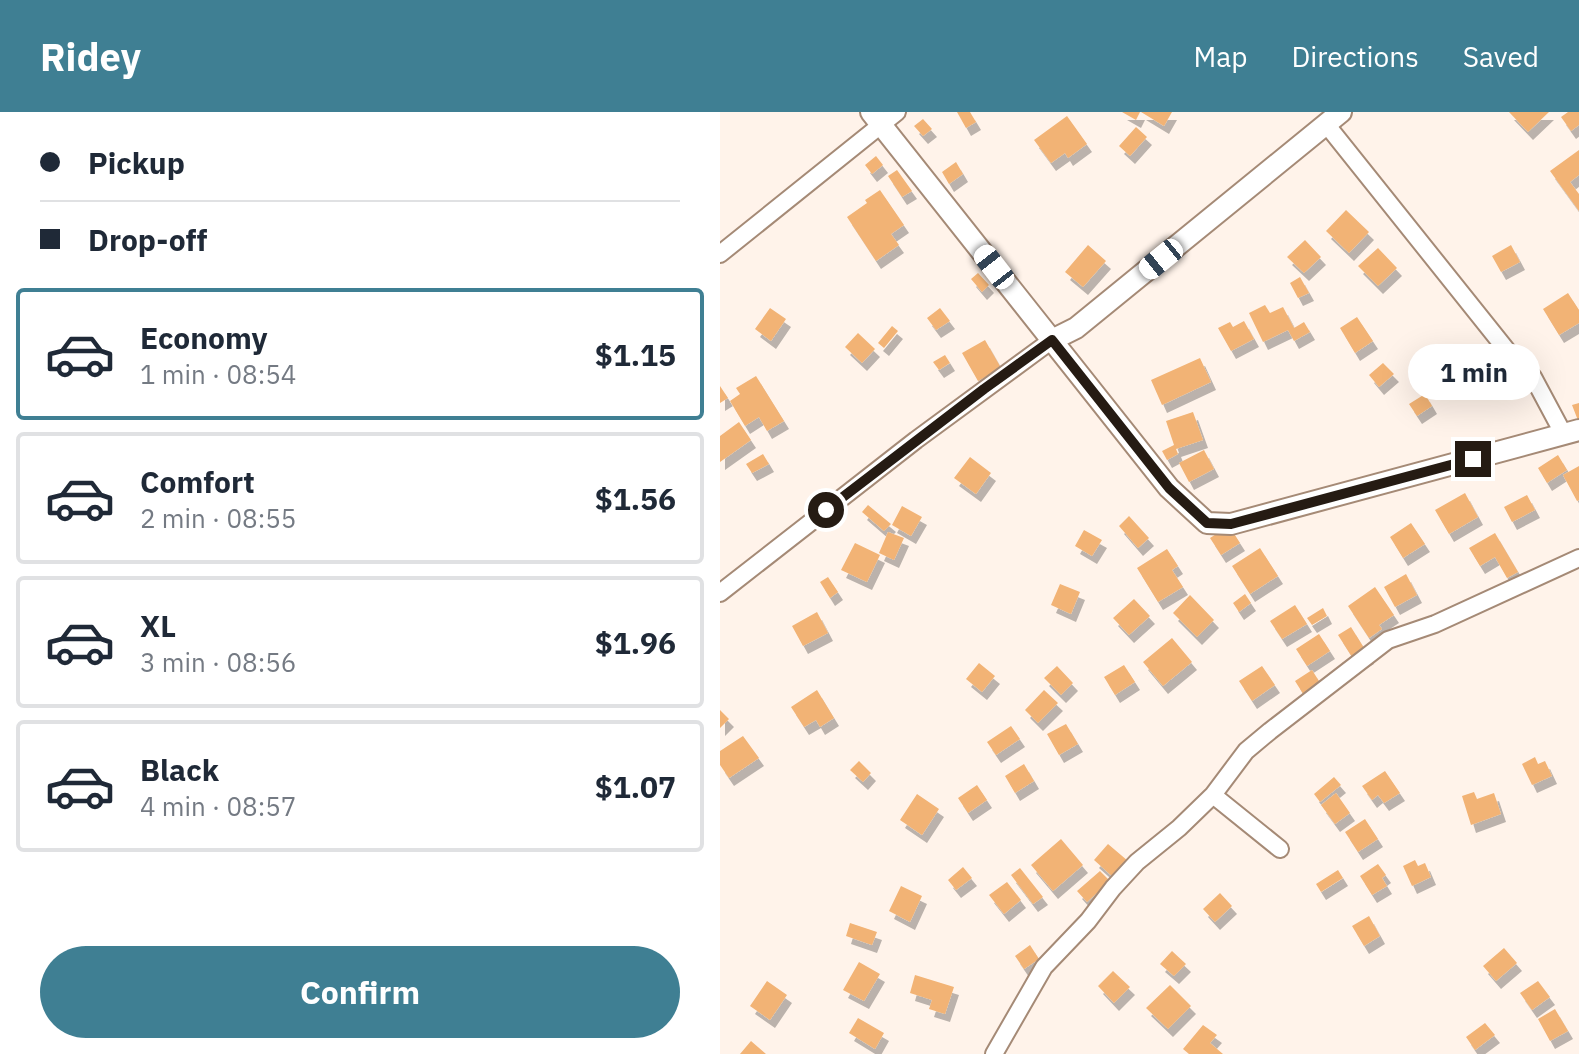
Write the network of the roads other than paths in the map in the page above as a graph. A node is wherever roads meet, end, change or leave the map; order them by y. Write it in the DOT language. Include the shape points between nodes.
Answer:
graph roads {
  1 [pos="883,116"];
  2 [pos="1334,118"];
  3 [pos="720,254"];
  4 [pos="1052,340"];
  5 [pos="1572,433"];
  6 [pos="1579,558"];
  7 [pos="720,593"];
  8 [pos="1213,795"];
  9 [pos="1280,849"];
  10 [pos="994,1054"];
  1 -- 3 [label="street"];
  1 -- 4 [label="street"];
  2 -- 4 [label="street" via="1076,328"];
  2 -- 5 [label="street"];
  4 -- 5 [label="street" via="1169,488 1207,523 1231,524"];
  4 -- 7 [label="street"];
  6 -- 8 [label="street" via="1388,640 1246,751"];
  8 -- 9 [label="street"];
  8 -- 10 [label="street" via="1137,862 1044,967"];
}
